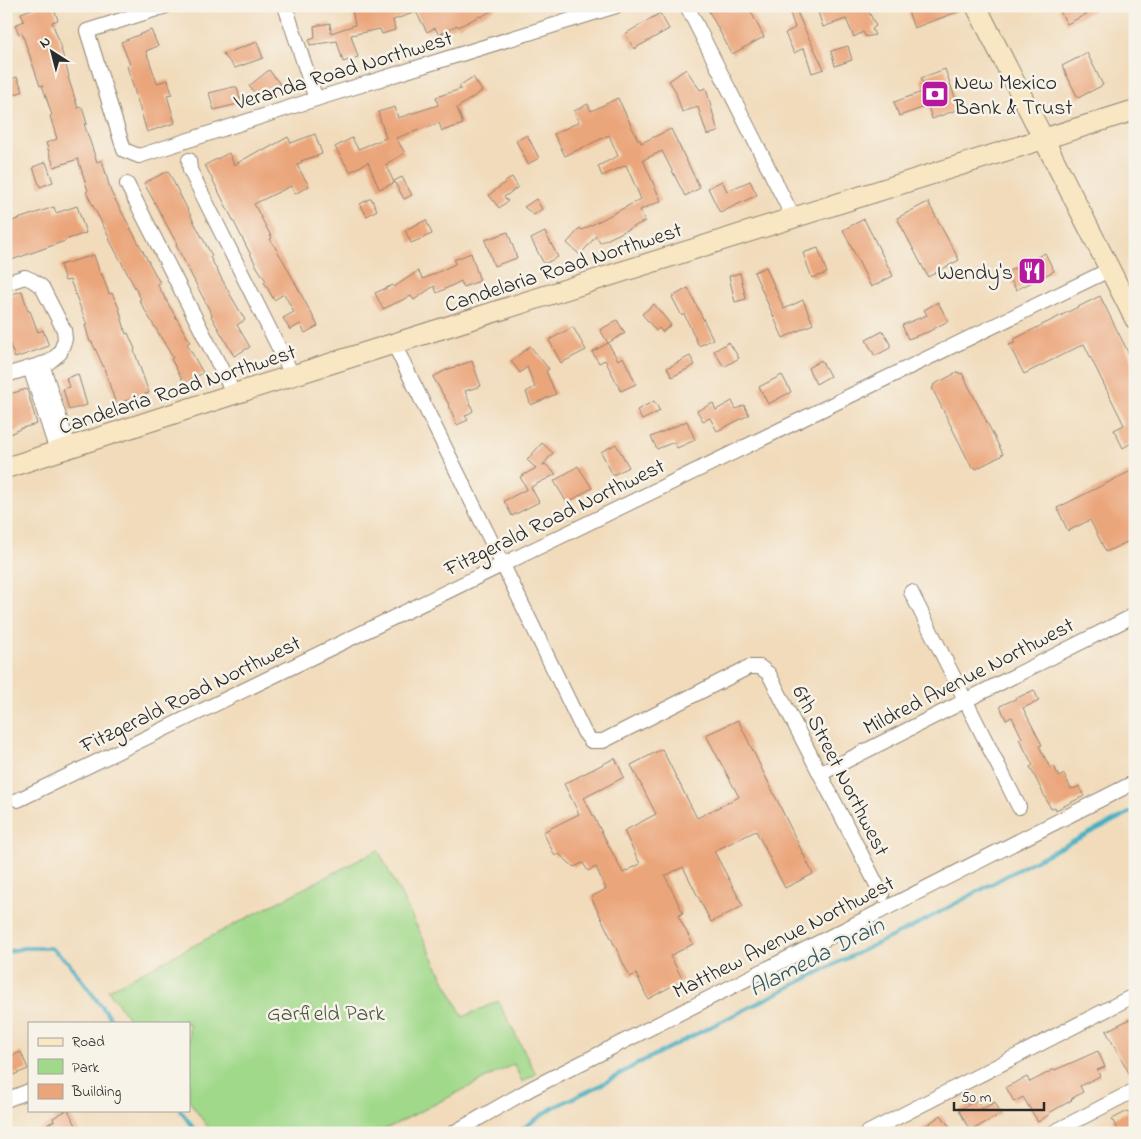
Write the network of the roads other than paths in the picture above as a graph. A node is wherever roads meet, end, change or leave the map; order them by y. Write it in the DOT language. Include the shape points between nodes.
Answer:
graph roads {
  1 [pos="166,6"];
  2 [pos="285,6"];
  3 [pos="616,6"];
  4 [pos="687,6"];
  5 [pos="976,6"];
  6 [pos="316,99"];
  7 [pos="1135,110"];
  8 [pos="1044,139"];
  9 [pos="189,160"];
  10 [pos="127,184"];
  11 [pos="793,217"];
  12 [pos="1109,270"];
  13 [pos="6,282"];
  14 [pos="1135,319"];
  15 [pos="394,344"];
  16 [pos="36,366"];
  17 [pos="6,375"];
  18 [pos="294,376"];
  19 [pos="234,394"];
  20 [pos="63,450"];
  21 [pos="6,468"];
  22 [pos="503,565"];
  23 [pos="911,592"];
  24 [pos="1135,615"];
  25 [pos="966,700"];
  26 [pos="820,774"];
  27 [pos="1135,782"];
  28 [pos="18,800"];
  29 [pos="1019,806"];
  30 [pos="882,896"];
  31 [pos="1135,995"];
  32 [pos="1135,1090"];
  33 [pos="28,1091"];
  34 [pos="6,1100"];
  35 [pos="453,1133"];
  36 [pos="867,1133"];
  37 [pos="1052,1133"];
  1 -- 6 [label="street, Veranda Road Northwest" via="87,31 124,150 139,156"];
  2 -- 6 [label="street"];
  3 -- 6 [label="street, Veranda Road Northwest"];
  4 -- 11 [label="street"];
  5 -- 8 [label="main road"];
  7 -- 8 [label="main road, Candelaria Road Northwest"];
  8 -- 11 [label="main road, Candelaria Road Northwest"];
  8 -- 12 [label="main road"];
  9 -- 18 [label="street" via="190,170"];
  10 -- 19 [label="street"];
  11 -- 15 [label="main road, Candelaria Road Northwest"];
  12 -- 14 [label="main road"];
  12 -- 22 [label="street, Fitzgerald Road Northwest"];
  13 -- 16 [label="street" via="24,277 42,287 64,330 65,339 60,353 49,362"];
  15 -- 18 [label="main road, Candelaria Road Northwest"];
  15 -- 22 [label="street"];
  16 -- 17 [label="street"];
  16 -- 20 [label="street"];
  18 -- 19 [label="main road, Candelaria Road Northwest"];
  19 -- 20 [label="main road, Candelaria Road Northwest"];
  20 -- 21 [label="main road, Candelaria Road Northwest"];
  22 -- 26 [label="street, 6th Street Northwest" via="591,741 603,741 749,667 760,667 769,674"];
  22 -- 28 [label="street, Fitzgerald Road Northwest"];
  23 -- 25 [label="street"];
  24 -- 25 [label="street, Mildred Avenue Northwest"];
  25 -- 26 [label="street, Mildred Avenue Northwest"];
  25 -- 29 [label="street"];
  26 -- 30 [label="street, 6th Street Northwest"];
  27 -- 35 [label="street, Matthew Avenue Northwest" via="532,1088"];
  31 -- 36 [label="street"];
  32 -- 37 [label="street"];
  33 -- 34 [label="street"];
}
